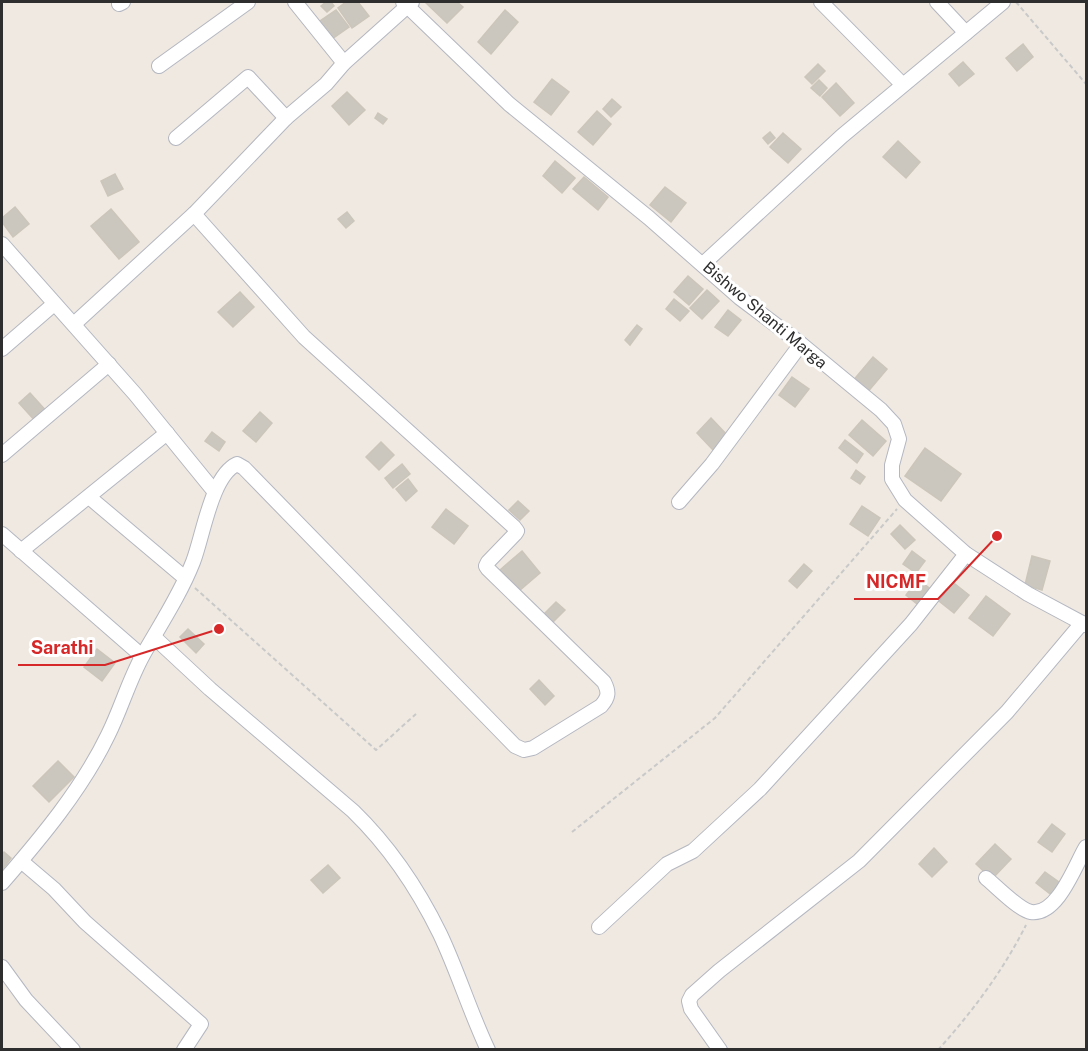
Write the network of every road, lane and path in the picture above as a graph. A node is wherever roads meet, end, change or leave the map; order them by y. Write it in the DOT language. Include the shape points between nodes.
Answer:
graph roads {
  1 [pos="248,2"];
  2 [pos="295,2"];
  3 [pos="821,2"];
  4 [pos="937,2"];
  5 [pos="1003,2"];
  6 [pos="1016,2"];
  7 [pos="407,3"];
  8 [pos="966,33"];
  9 [pos="344,63"];
  10 [pos="159,66"];
  11 [pos="902,84"];
  12 [pos="1086,84"];
  13 [pos="286,118"];
  14 [pos="176,138"];
  15 [pos="194,214"];
  16 [pos="2,244"];
  17 [pos="703,264"];
  18 [pos="54,303"];
  19 [pos="74,324"];
  20 [pos="801,344"];
  21 [pos="2,349"];
  22 [pos="109,364"];
  23 [pos="167,433"];
  24 [pos="2,455"];
  25 [pos="214,491"];
  26 [pos="89,497"];
  27 [pos="905,500"];
  28 [pos="679,502"];
  29 [pos="2,534"];
  30 [pos="21,551"];
  31 [pos="966,554"];
  32 [pos="185,578"];
  33 [pos="1084,624"];
  34 [pos="154,637"];
  35 [pos="142,656"];
  36 [pos="416,714"];
  37 [pos="572,832"];
  38 [pos="1086,847"];
  39 [pos="21,861"];
  40 [pos="986,878"];
  41 [pos="2,883"];
  42 [pos="1032,912"];
  43 [pos="599,927"];
  44 [pos="2,967"];
  45 [pos="74,1050"];
  46 [pos="184,1050"];
  47 [pos="488,1050"];
  48 [pos="720,1050"];
  49 [pos="938,1050"];
  1 -- 10 [label="street"];
  2 -- 9 [label="street"];
  3 -- 11 [label="street"];
  4 -- 8 [label="street"];
  5 -- 8 [label="street"];
  6 -- 12 [label="path"];
  7 -- 9 [label="street"];
  7 -- 17 [label="street, Bishwo Shanti Marga" via="509,104"];
  8 -- 11 [label="street"];
  9 -- 13 [label="street"];
  11 -- 17 [label="street"];
  13 -- 14 [label="street" via="248,77"];
  13 -- 15 [label="street"];
  15 -- 19 [label="street"];
  15 -- 25 [label="street" via="304,337 514,527 515,534 486,566 604,682 608,699 533,748 515,746 244,468 237,464 232,467"];
  16 -- 18 [label="street"];
  17 -- 20 [label="street, Bishwo Shanti Marga"];
  18 -- 19 [label="street"];
  18 -- 21 [label="street"];
  19 -- 22 [label="street"];
  20 -- 27 [label="street, Bishwo Shanti Marga" via="894,424 899,439 892,479"];
  20 -- 28 [label="street"];
  22 -- 23 [label="street"];
  22 -- 24 [label="street"];
  23 -- 25 [label="street"];
  23 -- 26 [label="street"];
  25 -- 32 [label="street"];
  26 -- 30 [label="street"];
  26 -- 32 [label="street"];
  27 -- 31 [label="street, Bishwo Shanti Marga"];
  27 -- 37 [label="path" via="715,718"];
  29 -- 30 [label="street"];
  30 -- 35 [label="street"];
  31 -- 33 [label="street, Bishwo Shanti Marga"];
  31 -- 43 [label="street" via="911,624 760,789 693,851 667,864"];
  32 -- 34 [label="street"];
  32 -- 36 [label="path" via="376,750"];
  33 -- 48 [label="street" via="1007,712 859,861 692,995 691,1010"];
  34 -- 35 [label="street"];
  34 -- 47 [label="street" via="372,830 424,902"];
  35 -- 39 [label="street" via="108,736 84,777"];
  38 -- 42 [label="street" via="1059,895"];
  39 -- 41 [label="street"];
  39 -- 46 [label="street" via="201,1024"];
  40 -- 42 [label="street"];
  42 -- 49 [label="path" via="968,1017"];
  44 -- 45 [label="street" via="26,1000"];
}
